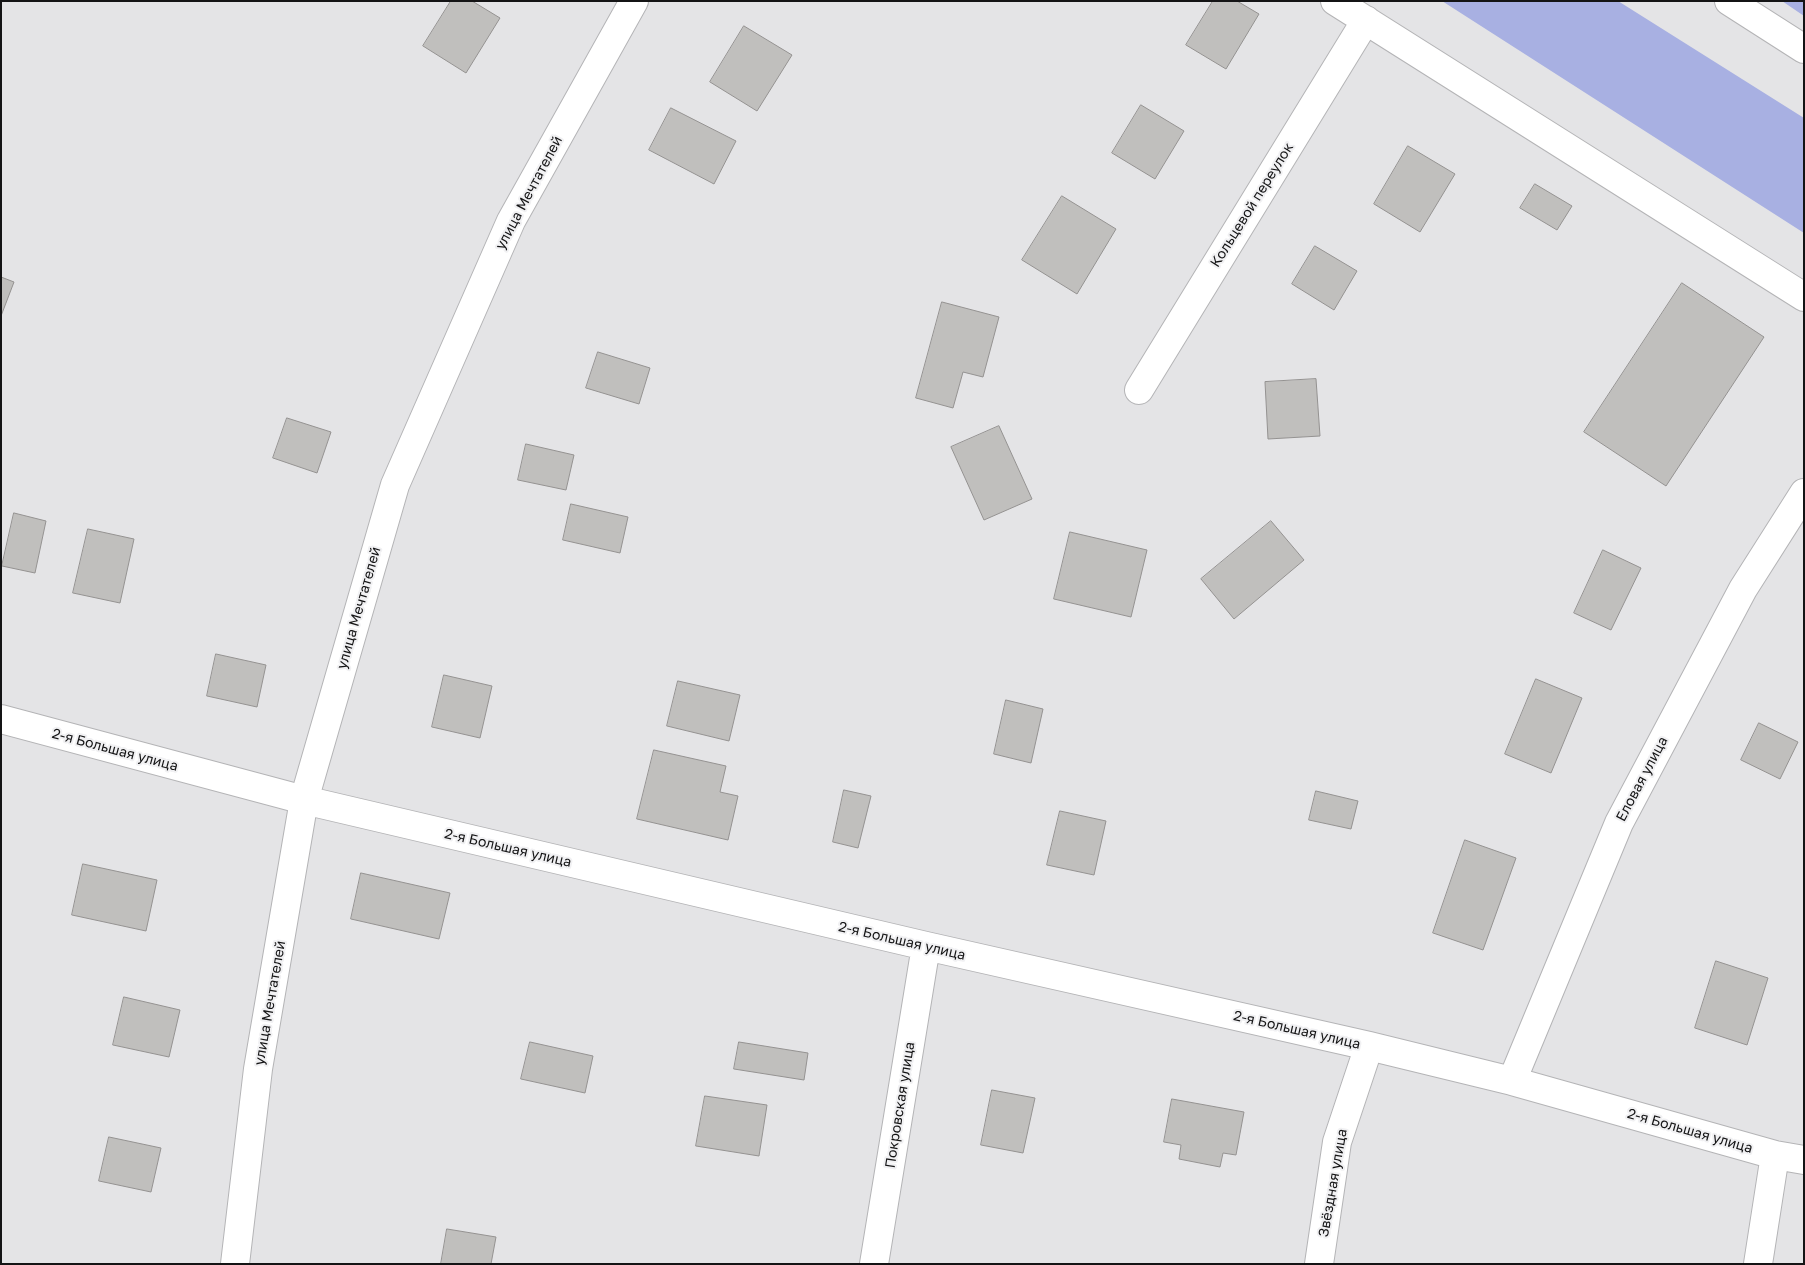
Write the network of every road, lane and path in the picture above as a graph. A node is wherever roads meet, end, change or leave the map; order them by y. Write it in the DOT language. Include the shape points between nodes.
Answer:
graph roads {
  1 [pos="634,1"];
  2 [pos="1335,1"];
  3 [pos="1729,1"];
  4 [pos="1366,20"];
  5 [pos="1804,49"];
  6 [pos="1804,296"];
  7 [pos="1139,390"];
  8 [pos="1804,493"];
  9 [pos="1,719"];
  10 [pos="304,800"];
  11 [pos="926,946"];
  12 [pos="1369,1046"];
  13 [pos="1512,1081"];
  14 [pos="1774,1155"];
  15 [pos="1804,1160"];
  16 [pos="235,1264"];
  17 [pos="874,1264"];
  18 [pos="1318,1264"];
  19 [pos="1758,1264"];
  1 -- 10 [label="street, улица Мечтателей" via="511,221 395,485"];
  2 -- 4 [label="street"];
  3 -- 5 [label="street"];
  4 -- 6 [label="street"];
  4 -- 7 [label="street, Кольцевой переулок"];
  8 -- 13 [label="street, Еловая улица" via="1743,589 1618,823"];
  9 -- 10 [label="street, 2-я Большая улица"];
  10 -- 11 [label="street, 2-я Большая улица"];
  10 -- 16 [label="street, улица Мечтателей" via="258,1069"];
  11 -- 12 [label="street, 2-я Большая улица"];
  11 -- 17 [label="street, Покровская улица"];
  12 -- 13 [label="street, 2-я Большая улица"];
  12 -- 18 [label="street, Звёздная улица" via="1337,1142"];
  13 -- 14 [label="street, 2-я Большая улица"];
  14 -- 15 [label="street, 2-я Большая улица"];
  14 -- 19 [label="street"];
}
